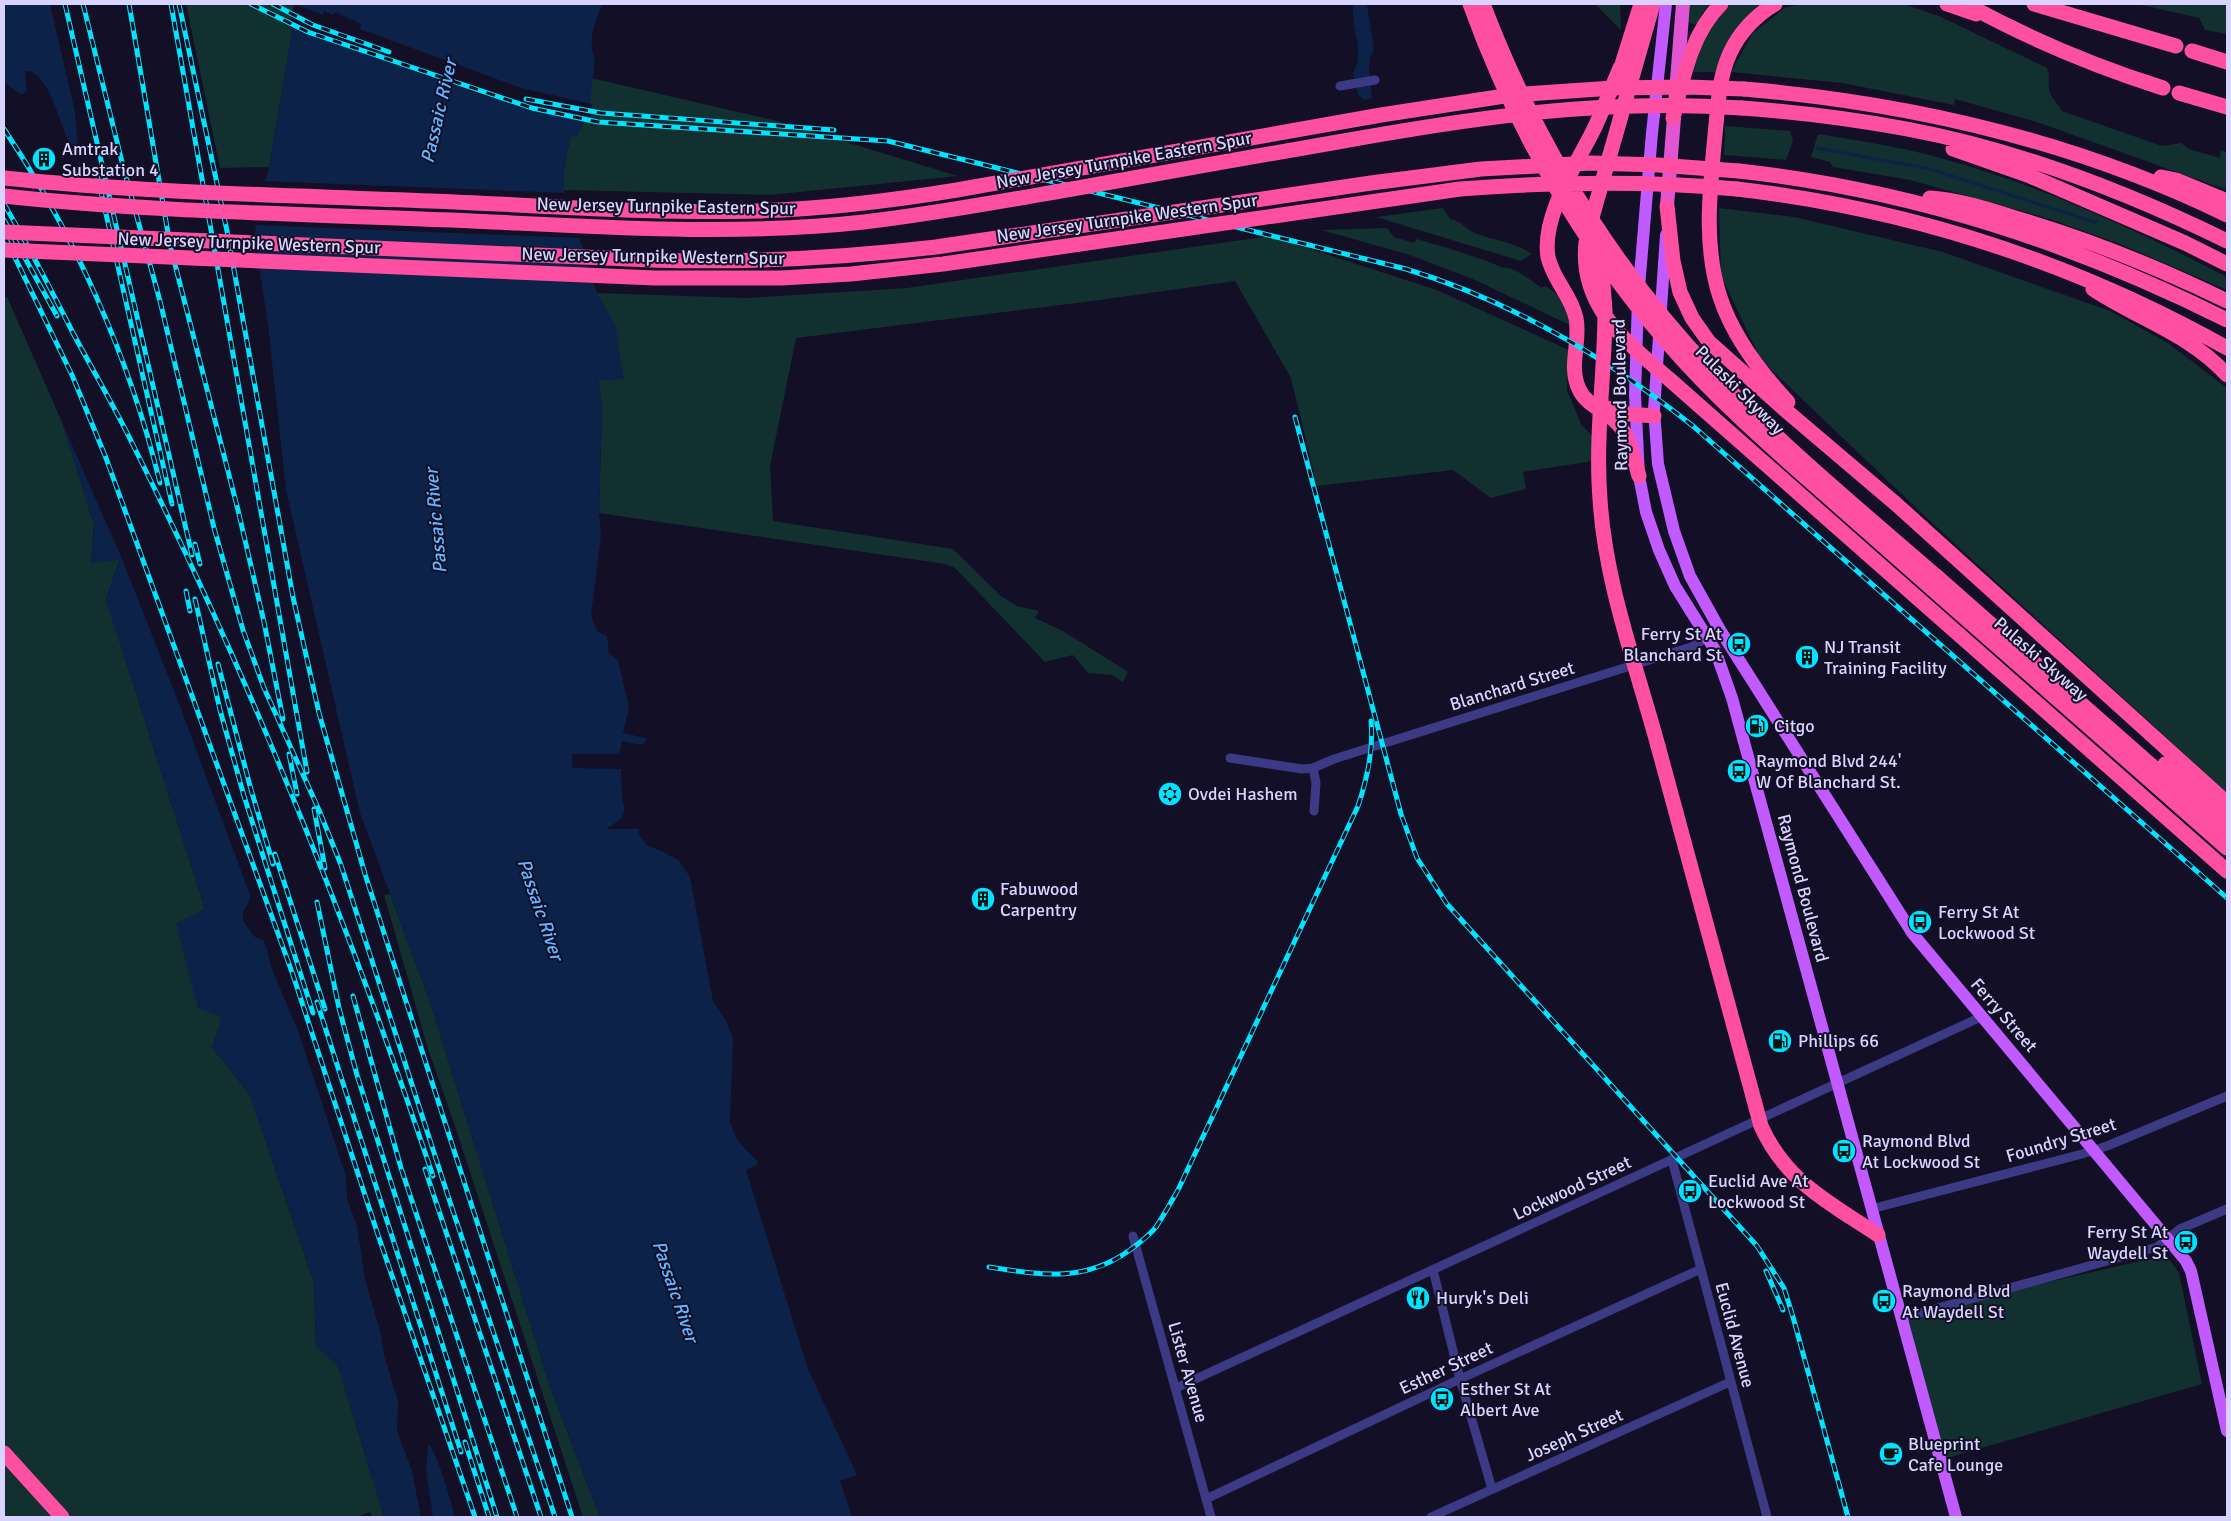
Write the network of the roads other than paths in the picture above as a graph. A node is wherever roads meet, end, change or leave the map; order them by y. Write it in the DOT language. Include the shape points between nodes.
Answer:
graph roads {
  1 [pos="1470,4"];
  2 [pos="1483,4"];
  3 [pos="1630,4"];
  4 [pos="1641,4"];
  5 [pos="1653,4"];
  6 [pos="1666,4"];
  7 [pos="1682,4"];
  8 [pos="1721,4"];
  9 [pos="1775,4"];
  10 [pos="1947,4"];
  11 [pos="1966,4"];
  12 [pos="2034,4"];
  13 [pos="2058,4"];
  14 [pos="2082,16"];
  15 [pos="1996,20"];
  16 [pos="1632,30"];
  17 [pos="2176,46"];
  18 [pos="2192,51"];
  19 [pos="2227,62"];
  20 [pos="1620,68"];
  21 [pos="1375,80"];
  22 [pos="1340,86"];
  23 [pos="2163,88"];
  24 [pos="2179,93"];
  25 [pos="2227,107"];
  26 [pos="1673,118"];
  27 [pos="1908,129"];
  28 [pos="2117,168"];
  29 [pos="4,178"];
  30 [pos="4,196"];
  31 [pos="1893,196"];
  32 [pos="2227,201"];
  33 [pos="1668,206"];
  34 [pos="2227,215"];
  35 [pos="4,232"];
  36 [pos="2227,241"];
  37 [pos="1590,244"];
  38 [pos="4,250"];
  39 [pos="2227,264"];
  40 [pos="2067,271"];
  41 [pos="2227,301"];
  42 [pos="2227,320"];
  43 [pos="2227,348"];
  44 [pos="2227,375"];
  45 [pos="1590,402"];
  46 [pos="1636,414"];
  47 [pos="1654,416"];
  48 [pos="1639,476"];
  49 [pos="1896,504"];
  50 [pos="1720,630"];
  51 [pos="1707,638"];
  52 [pos="2055,677"];
  53 [pos="2084,722"];
  54 [pos="1230,758"];
  55 [pos="1313,768"];
  56 [pos="2227,803"];
  57 [pos="1314,811"];
  58 [pos="2227,816"];
  59 [pos="2227,832"];
  60 [pos="2227,848"];
  61 [pos="2227,861"];
  62 [pos="2227,871"];
  63 [pos="1981,1018"];
  64 [pos="1837,1084"];
  65 [pos="2227,1096"];
  66 [pos="1758,1121"];
  67 [pos="2093,1150"];
  68 [pos="1672,1160"];
  69 [pos="1871,1209"];
  70 [pos="2227,1209"];
  71 [pos="1878,1235"];
  72 [pos="1133,1236"];
  73 [pos="2169,1238"];
  74 [pos="1701,1269"];
  75 [pos="1433,1270"];
  76 [pos="1902,1318"];
  77 [pos="1460,1379"];
  78 [pos="1730,1382"];
  79 [pos="1176,1388"];
  80 [pos="2227,1431"];
  81 [pos="4,1453"];
  82 [pos="1492,1489"];
  83 [pos="1206,1499"];
  84 [pos="62,1517"];
  85 [pos="1211,1517"];
  86 [pos="1431,1517"];
  87 [pos="1767,1517"];
  88 [pos="1956,1517"];
  1 -- 37 [label="highway, Pulaski Skyway, bridge" via="1499,78 1528,138"];
  2 -- 52 [label="highway, Pulaski Skyway, bridge" via="1514,78 1561,170 1615,256 1645,295 1713,373 1787,446"];
  3 -- 16 [label="highway"];
  4 -- 16 [label="highway"];
  5 -- 37 [label="highway"];
  6 -- 46 [label="main road, Raymond Boulevard" via="1639,292"];
  7 -- 26 [label="highway, Raymond Boulevard"];
  8 -- 26 [label="highway" via="1705,24 1692,52"];
  9 -- 49 [label="highway" via="1757,17 1738,39 1722,79 1710,199 1710,249 1714,274 1730,322 1762,372 1788,402 1880,485"];
  10 -- 15 [label="highway"];
  11 -- 15 [label="highway"];
  12 -- 14 [label="highway"];
  13 -- 14 [label="highway"];
  14 -- 17 [label="highway"];
  15 -- 23 [label="highway" via="2073,56"];
  16 -- 20 [label="highway"];
  18 -- 19 [label="highway"];
  20 -- 37 [label="highway" via="1589,208"];
  20 -- 45 [label="highway" via="1564,186 1548,241 1552,271 1576,316 1573,365 1576,382"];
  21 -- 22 [label="street"];
  24 -- 25 [label="highway"];
  26 -- 33 [label="highway, Raymond Boulevard"];
  27 -- 30 [label="highway, New Jersey Turnpike Eastern Spur, bridge" via="1742,108 1634,105 1564,108 1429,126 936,212 799,227 600,226 158,208"];
  27 -- 36 [label="highway, New Jersey Turnpike Eastern Spur" via="2003,153 2087,180"];
  27 -- 39 [label="highway" via="1954,150 2046,183"];
  28 -- 29 [label="highway, New Jersey Turnpike Eastern Spur, bridge" via="2027,139 1941,117 1839,99 1744,90 1621,87 1511,95 957,190 805,209 616,209 136,189"];
  28 -- 32 [label="highway" via="2176,180"];
  28 -- 34 [label="highway, New Jersey Turnpike Eastern Spur"];
  31 -- 35 [label="highway, New Jersey Turnpike Western Spur, bridge" via="1800,178 1658,165 1481,169 936,247 853,256 757,261 651,260"];
  31 -- 41 [label="highway" via="1950,200 2057,231 2139,261"];
  31 -- 42 [label="highway, New Jersey Turnpike Western Spur" via="1985,221 2059,246"];
  33 -- 47 [label="main road, Raymond Boulevard"];
  33 -- 49 [label="highway" via="1677,282 1687,309 1702,334 1741,372"];
  37 -- 53 [label="highway, Pulaski Skyway, bridge" via="1664,339 1735,414"];
  37 -- 62 [label="highway, bridge" via="1585,256 1589,279 1603,315 1622,337"];
  37 -- 66 [label="highway, bridge" via="1603,285 1605,310 1599,443 1602,524 1615,590"];
  38 -- 40 [label="highway, New Jersey Turnpike Western Spur, bridge" via="655,278 781,278 943,264 1460,189 1610,181 1737,189 1818,201 1903,218"];
  40 -- 43 [label="highway, New Jersey Turnpike Western Spur" via="2127,296"];
  40 -- 44 [label="highway" via="2111,301 2181,337"];
  45 -- 46 [label="highway"];
  45 -- 48 [label="highway" via="1620,426"];
  46 -- 47 [label="highway"];
  46 -- 48 [label="main road, Raymond Boulevard"];
  47 -- 50 [label="main road, Raymond Boulevard" via="1659,470 1676,537 1693,582"];
  48 -- 51 [label="main road, Raymond Boulevard" via="1646,512 1659,550 1675,586"];
  49 -- 56 [label="highway"];
  50 -- 51 [label="street, Blanchard Street"];
  50 -- 63 [label="main road, Ferry Street" via="1912,934"];
  51 -- 55 [label="street, Blanchard Street" via="1691,647"];
  51 -- 64 [label="main road, Raymond Boulevard" via="1720,661 1732,698"];
  52 -- 58 [label="highway"];
  52 -- 59 [label="highway"];
  53 -- 60 [label="highway"];
  53 -- 61 [label="highway"];
  54 -- 55 [label="street, Blanchard Street" via="1292,768"];
  55 -- 57 [label="street" via="1316,783"];
  63 -- 64 [label="street, Lockwood Street"];
  63 -- 67 [label="main road, Ferry Street"];
  64 -- 66 [label="street, Lockwood Street"];
  64 -- 69 [label="main road, Raymond Boulevard"];
  65 -- 67 [label="street, Foundry Street"];
  66 -- 68 [label="street, Lockwood Street"];
  66 -- 71 [label="highway" via="1776,1154 1794,1176 1814,1194"];
  67 -- 69 [label="street, Foundry Street"];
  67 -- 73 [label="main road, Ferry Street"];
  68 -- 74 [label="street, Euclid Avenue"];
  68 -- 75 [label="street, Lockwood Street"];
  69 -- 71 [label="main road, Raymond Boulevard"];
  70 -- 73 [label="street" via="2180,1229"];
  71 -- 76 [label="main road, Raymond Boulevard"];
  72 -- 79 [label="street, Lister Avenue"];
  73 -- 76 [label="street" via="2158,1247"];
  73 -- 80 [label="main road, Ferry Street" via="2191,1271"];
  74 -- 77 [label="street, Esther Street"];
  74 -- 78 [label="street, Euclid Avenue"];
  75 -- 77 [label="street"];
  75 -- 79 [label="street, Lockwood Street"];
  76 -- 88 [label="main road, Raymond Boulevard"];
  77 -- 82 [label="street"];
  77 -- 83 [label="street, Esther Street"];
  78 -- 82 [label="street, Joseph Street"];
  78 -- 87 [label="street, Euclid Avenue"];
  79 -- 83 [label="street, Lister Avenue"];
  81 -- 84 [label="highway"];
  82 -- 86 [label="street, Joseph Street"];
  83 -- 85 [label="street, Lister Avenue"];
}
